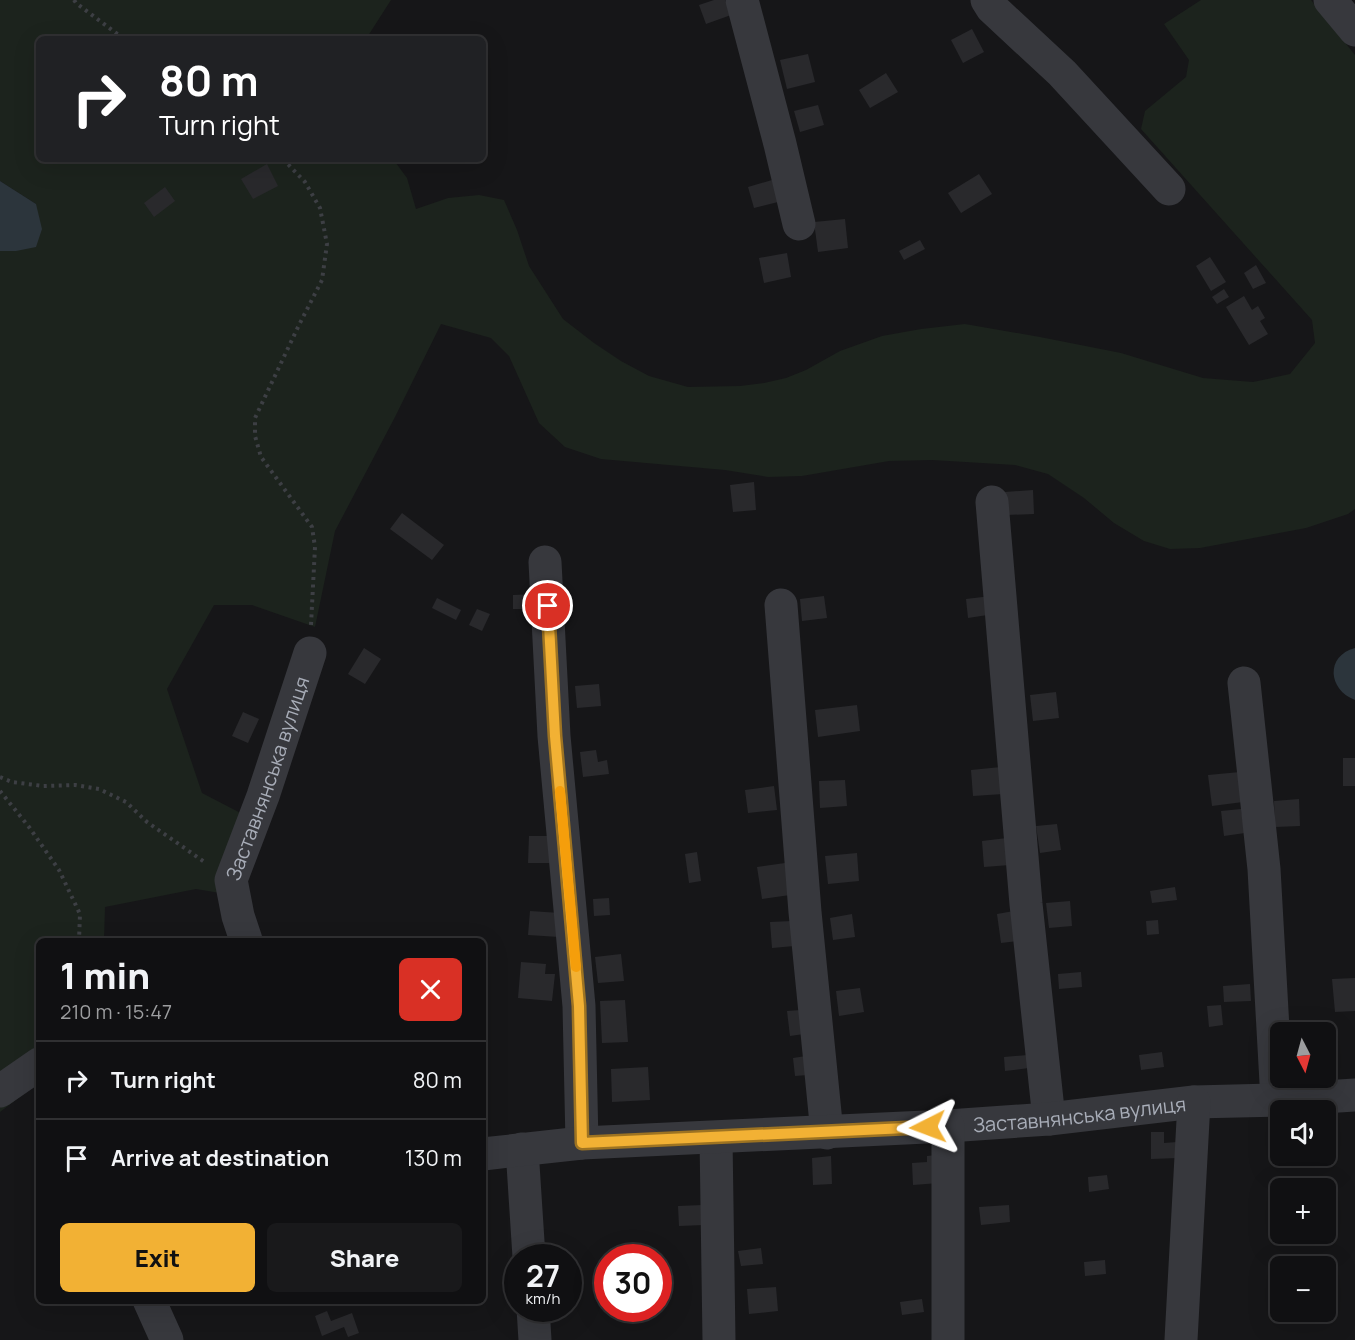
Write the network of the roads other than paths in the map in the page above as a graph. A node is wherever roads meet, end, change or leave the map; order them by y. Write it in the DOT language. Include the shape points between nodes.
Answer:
graph roads {
  1 [pos="742,0"];
  2 [pos="987,0"];
  3 [pos="1330,0"];
  4 [pos="1355,30"];
  5 [pos="1169,189"];
  6 [pos="799,225"];
  7 [pos="992,502"];
  8 [pos="545,562"];
  9 [pos="781,605"];
  10 [pos="309,653"];
  11 [pos="1244,684"];
  12 [pos="245,938"];
  13 [pos="36,1066"];
  14 [pos="0,1091"];
  15 [pos="1355,1095"];
  16 [pos="1270,1100"];
  17 [pos="1277,1100"];
  18 [pos="1194,1102"];
  19 [pos="1049,1119"];
  20 [pos="948,1126"];
  21 [pos="827,1133"];
  22 [pos="716,1138"];
  23 [pos="582,1143"];
  24 [pos="522,1149"];
  25 [pos="486,1154"];
  26 [pos="528,1244"];
  27 [pos="151,1304"];
  28 [pos="534,1322"];
  29 [pos="167,1340"];
  30 [pos="535,1340"];
  31 [pos="719,1340"];
  32 [pos="948,1340"];
  33 [pos="1181,1340"];
  1 -- 6 [label="street"];
  2 -- 5 [label="street" via="1062,73"];
  3 -- 4 [label="street"];
  7 -- 19 [label="street" via="1026,904"];
  8 -- 23 [label="street" via="555,736 579,1006"];
  9 -- 21 [label="street"];
  10 -- 12 [label="street, Заставнянська вулиця" via="231,880"];
  11 -- 17 [label="street" via="1264,869"];
  13 -- 14 [label="street"];
  15 -- 17 [label="street, Заставнянська вулиця"];
  16 -- 18 [label="street, Заставнянська вулиця"];
  18 -- 19 [label="street, Заставнянська вулиця"];
  18 -- 33 [label="street"];
  19 -- 20 [label="street, Заставнянська вулиця"];
  20 -- 21 [label="street, Заставнянська вулиця"];
  20 -- 32 [label="street"];
  21 -- 22 [label="street, Заставнянська вулиця"];
  22 -- 23 [label="street, Заставнянська вулиця"];
  22 -- 31 [label="street"];
  23 -- 24 [label="street, Заставнянська вулиця"];
  24 -- 25 [label="street, Заставнянська вулиця"];
  24 -- 26 [label="street"];
  27 -- 29 [label="street"];
  28 -- 30 [label="street"];
}
